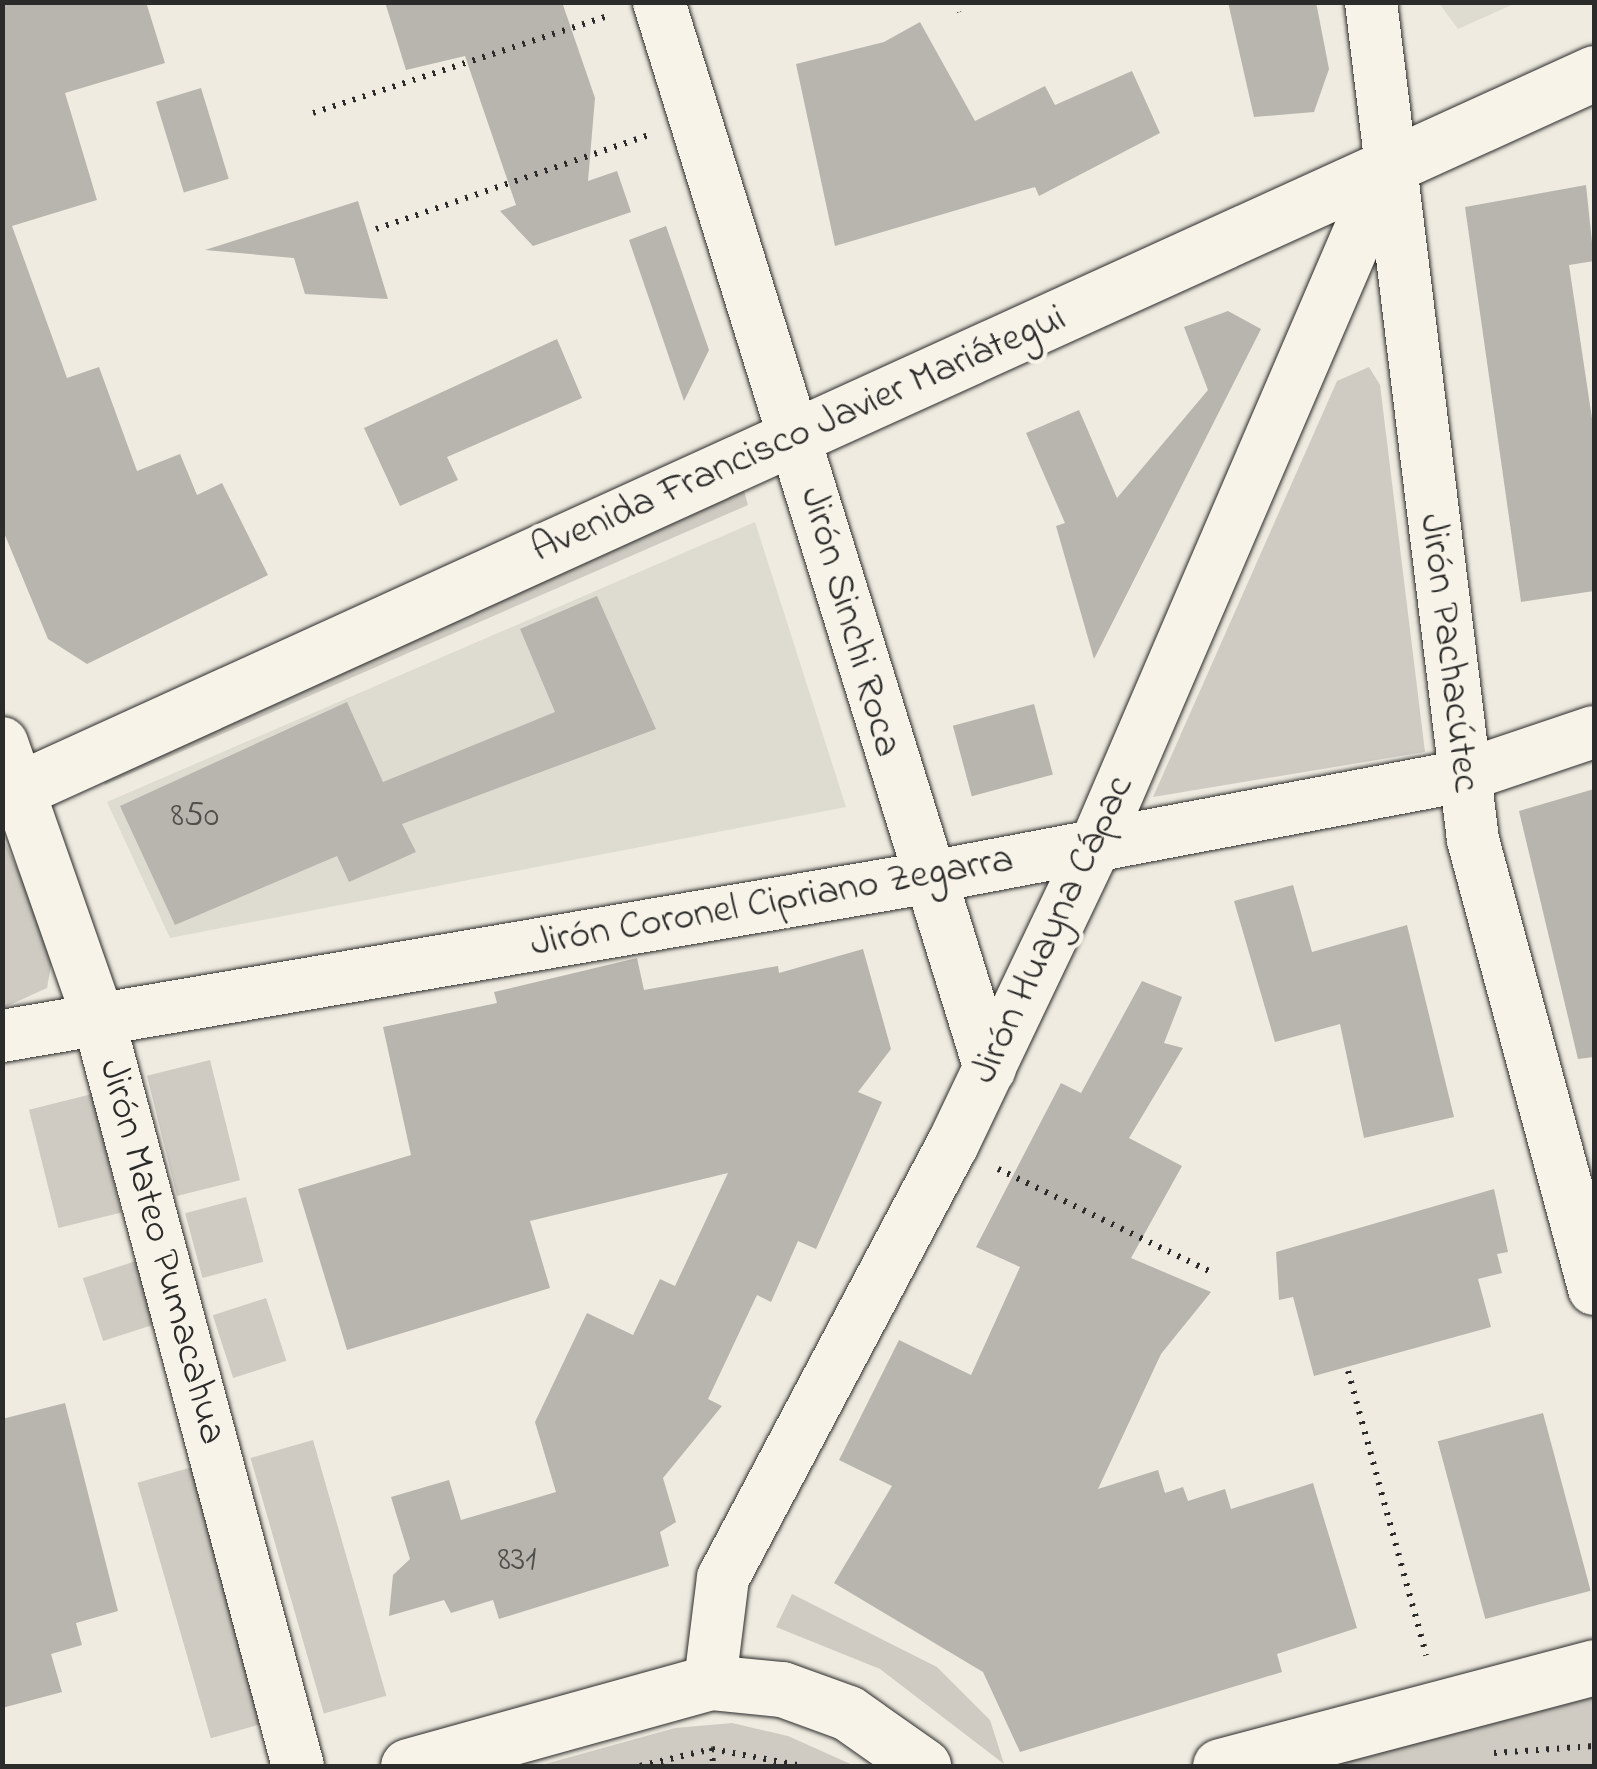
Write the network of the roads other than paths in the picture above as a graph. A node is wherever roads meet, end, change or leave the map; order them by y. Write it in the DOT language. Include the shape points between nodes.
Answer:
graph roads {
  1 [pos="1371,2"];
  2 [pos="645,6"];
  3 [pos="1594,73"];
  4 [pos="1387,167"];
  5 [pos="794,437"];
  6 [pos="1594,732"];
  7 [pos="1463,776"];
  8 [pos="8,777"];
  9 [pos="1095,846"];
  10 [pos="925,878"];
  11 [pos="98,1018"];
  12 [pos="2,1036"];
  13 [pos="990,1068"];
  14 [pos="1594,1289"];
  15 [pos="1594,1667"];
  16 [pos="710,1682"];
  17 [pos="298,1766"];
  18 [pos="408,1766"];
  19 [pos="923,1766"];
  20 [pos="1220,1766"];
  1 -- 4 [label="street, Jirón Pachacútec"];
  2 -- 5 [label="street, Jirón Sinchi Roca" via="694,119"];
  3 -- 4 [label="street, Avenida Francisco Javier Mariátegui"];
  4 -- 5 [label="street, Avenida Francisco Javier Mariátegui"];
  4 -- 7 [label="street, Jirón Pachacútec"];
  4 -- 9 [label="street, Jirón Huayna Cápac"];
  5 -- 8 [label="street, Avenida Francisco Javier Mariátegui"];
  5 -- 10 [label="street, Jirón Sinchi Roca"];
  6 -- 7 [label="street, Jirón Coronel Cipriano Zegarra"];
  7 -- 9 [label="street, Jirón Coronel Cipriano Zegarra"];
  7 -- 14 [label="street, Jirón Pachacútec"];
  8 -- 11 [label="street, Jirón Mateo Pumacahua"];
  9 -- 10 [label="street, Jirón Coronel Cipriano Zegarra"];
  9 -- 13 [label="street, Jirón Huayna Cápac"];
  10 -- 11 [label="street, Jirón Coronel Cipriano Zegarra"];
  10 -- 13 [label="street, Jirón Sinchi Roca"];
  11 -- 12 [label="street, Jirón Coronel Cipriano Zegarra"];
  11 -- 17 [label="street, Jirón Mateo Pumacahua"];
  13 -- 16 [label="street, Jirón Huayna Cápac" via="724,1578"];
  15 -- 20 [label="street"];
  16 -- 18 [label="street"];
  16 -- 19 [label="street" via="782,1689 848,1713"];
}
